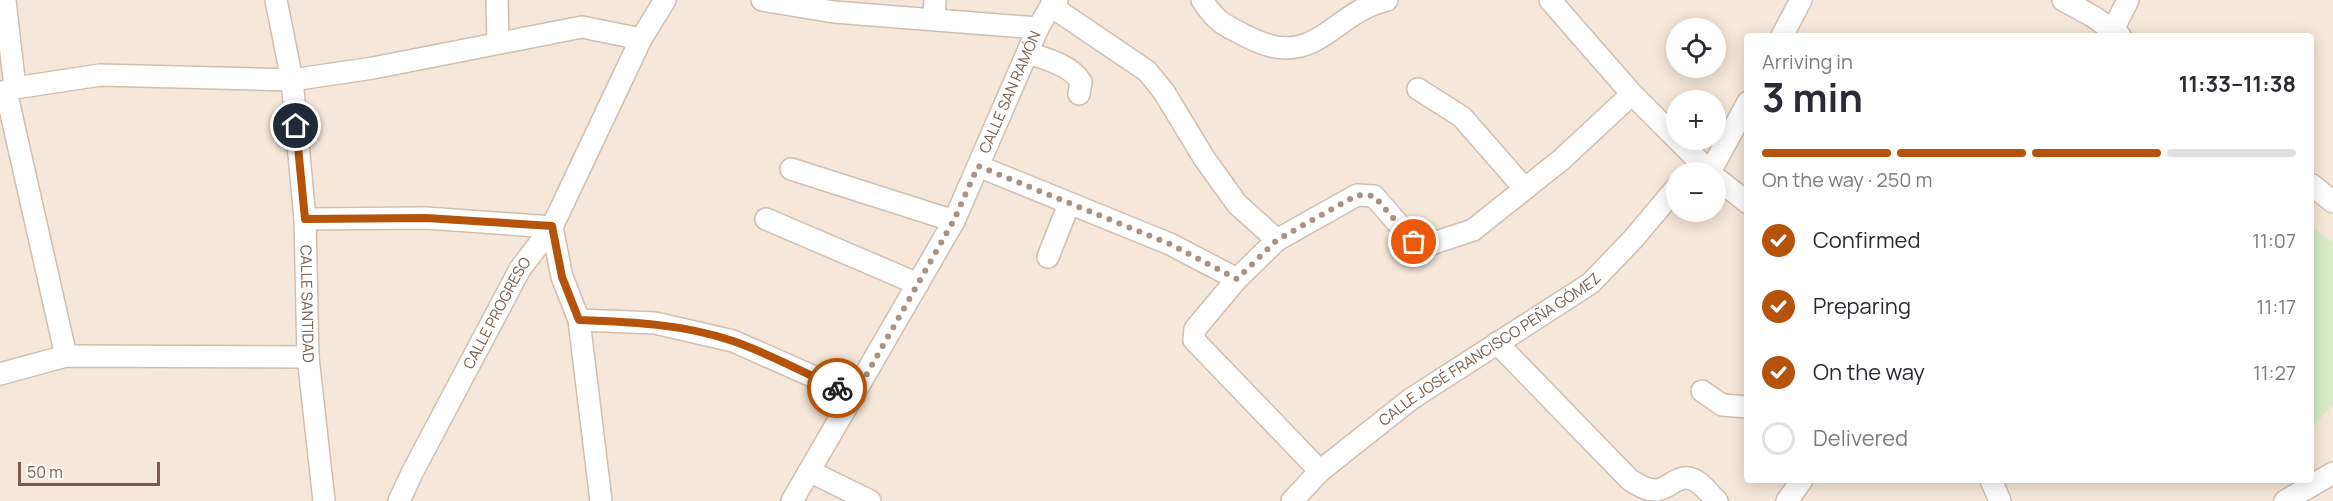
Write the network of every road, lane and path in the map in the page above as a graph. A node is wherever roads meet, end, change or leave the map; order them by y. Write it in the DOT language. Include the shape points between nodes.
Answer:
graph roads {
  1 [pos="5,0"];
  2 [pos="276,0"];
  3 [pos="497,0"];
  4 [pos="665,0"];
  5 [pos="762,0"];
  6 [pos="1202,0"];
  7 [pos="1387,0"];
  8 [pos="1550,0"];
  9 [pos="1801,0"];
  10 [pos="2063,0"];
  11 [pos="2128,0"];
  12 [pos="1054,3"];
  13 [pos="934,10"];
  14 [pos="1038,28"];
  15 [pos="1784,33"];
  16 [pos="2112,33"];
  17 [pos="2114,33"];
  18 [pos="641,39"];
  19 [pos="498,42"];
  20 [pos="1028,53"];
  21 [pos="292,80"];
  22 [pos="1418,89"];
  23 [pos="7,91"];
  24 [pos="1079,94"];
  25 [pos="1632,94"];
  26 [pos="1744,108"];
  27 [pos="1695,162"];
  28 [pos="1707,162"];
  29 [pos="978,166"];
  30 [pos="791,169"];
  31 [pos="1726,186"];
  32 [pos="2314,187"];
  33 [pos="1525,189"];
  34 [pos="1666,200"];
  35 [pos="1744,200"];
  36 [pos="2333,202"];
  37 [pos="1069,204"];
  38 [pos="305,219"];
  39 [pos="766,219"];
  40 [pos="954,220"];
  41 [pos="552,226"];
  42 [pos="1277,240"];
  43 [pos="1048,257"];
  44 [pos="1237,279"];
  45 [pos="918,284"];
  46 [pos="579,320"];
  47 [pos="1497,343"];
  48 [pos="66,356"];
  49 [pos="308,357"];
  50 [pos="0,374"];
  51 [pos="1702,391"];
  52 [pos="855,395"];
  53 [pos="1744,407"];
  54 [pos="809,471"];
  55 [pos="1320,471"];
  56 [pos="2333,473"];
  57 [pos="1800,483"];
  58 [pos="1991,483"];
  59 [pos="324,501"];
  60 [pos="399,501"];
  61 [pos="601,501"];
  62 [pos="792,501"];
  63 [pos="870,501"];
  64 [pos="1292,501"];
  65 [pos="1717,501"];
  66 [pos="1787,501"];
  67 [pos="2000,501"];
  68 [pos="2285,501"];
  1 -- 23 [label="street"];
  2 -- 21 [label="street, CALLE SANTIDAD"];
  3 -- 19 [label="street"];
  4 -- 18 [label="street, CALLE PROGRESO"];
  5 -- 13 [label="street" via="834,12"];
  6 -- 7 [label="street" via="1219,23 1279,48 1298,48 1315,41 1359,12"];
  8 -- 25 [label="street"];
  9 -- 15 [label="street"];
  10 -- 16 [label="street"];
  11 -- 17 [label="street"];
  12 -- 14 [label="street, CALLE SAN RAMÓN"];
  12 -- 42 [label="street" via="1147,71 1237,204"];
  13 -- 14 [label="street"];
  14 -- 20 [label="street, CALLE SAN RAMÓN"];
  18 -- 19 [label="street" via="582,27"];
  18 -- 41 [label="street, CALLE PROGRESO"];
  19 -- 21 [label="street"];
  20 -- 24 [label="street" via="1051,60 1077,76 1081,82"];
  20 -- 29 [label="street, CALLE SAN RAMÓN"];
  21 -- 23 [label="street" via="100,75"];
  21 -- 38 [label="street, CALLE SANTIDAD"];
  22 -- 33 [label="street" via="1462,117"];
  23 -- 48 [label="street"];
  25 -- 27 [label="street"];
  25 -- 33 [label="street"];
  26 -- 28 [label="street"];
  29 -- 37 [label="street"];
  29 -- 40 [label="street, CALLE SAN RAMÓN"];
  30 -- 40 [label="street"];
  31 -- 35 [label="street"];
  32 -- 36 [label="street"];
  33 -- 42 [label="street" via="1473,230 1428,245 1414,242 1374,196 1357,195"];
  34 -- 47 [label="street, CALLE JOSÉ FRANCISCO PEÑA GÓMEZ" via="1591,283"];
  37 -- 43 [label="street"];
  37 -- 44 [label="street" via="1170,244"];
  38 -- 41 [label="street" via="426,218"];
  38 -- 49 [label="street, CALLE SANTIDAD"];
  39 -- 45 [label="street"];
  40 -- 45 [label="street, CALLE SAN RAMÓN"];
  41 -- 46 [label="street" via="562,277"];
  41 -- 60 [label="street, CALLE PROGRESO" via="520,269"];
  42 -- 44 [label="street"];
  44 -- 55 [label="street" via="1195,329 1194,340"];
  45 -- 52 [label="street, CALLE SAN RAMÓN"];
  46 -- 52 [label="street" via="655,323 733,341"];
  46 -- 61 [label="street"];
  47 -- 55 [label="street, CALLE JOSÉ FRANCISCO PEÑA GÓMEZ" via="1411,399"];
  47 -- 65 [label="street" via="1630,480 1645,489 1658,490 1687,477"];
  48 -- 49 [label="street"];
  48 -- 50 [label="street"];
  49 -- 59 [label="street, CALLE SANTIDAD"];
  51 -- 53 [label="street" via="1722,405"];
  52 -- 54 [label="street, CALLE SAN RAMÓN"];
  54 -- 62 [label="street, CALLE SAN RAMÓN"];
  54 -- 63 [label="street"];
  55 -- 64 [label="street, CALLE JOSÉ FRANCISCO PEÑA GÓMEZ"];
  56 -- 68 [label="street"];
  57 -- 66 [label="street"];
  58 -- 67 [label="street"];
}
